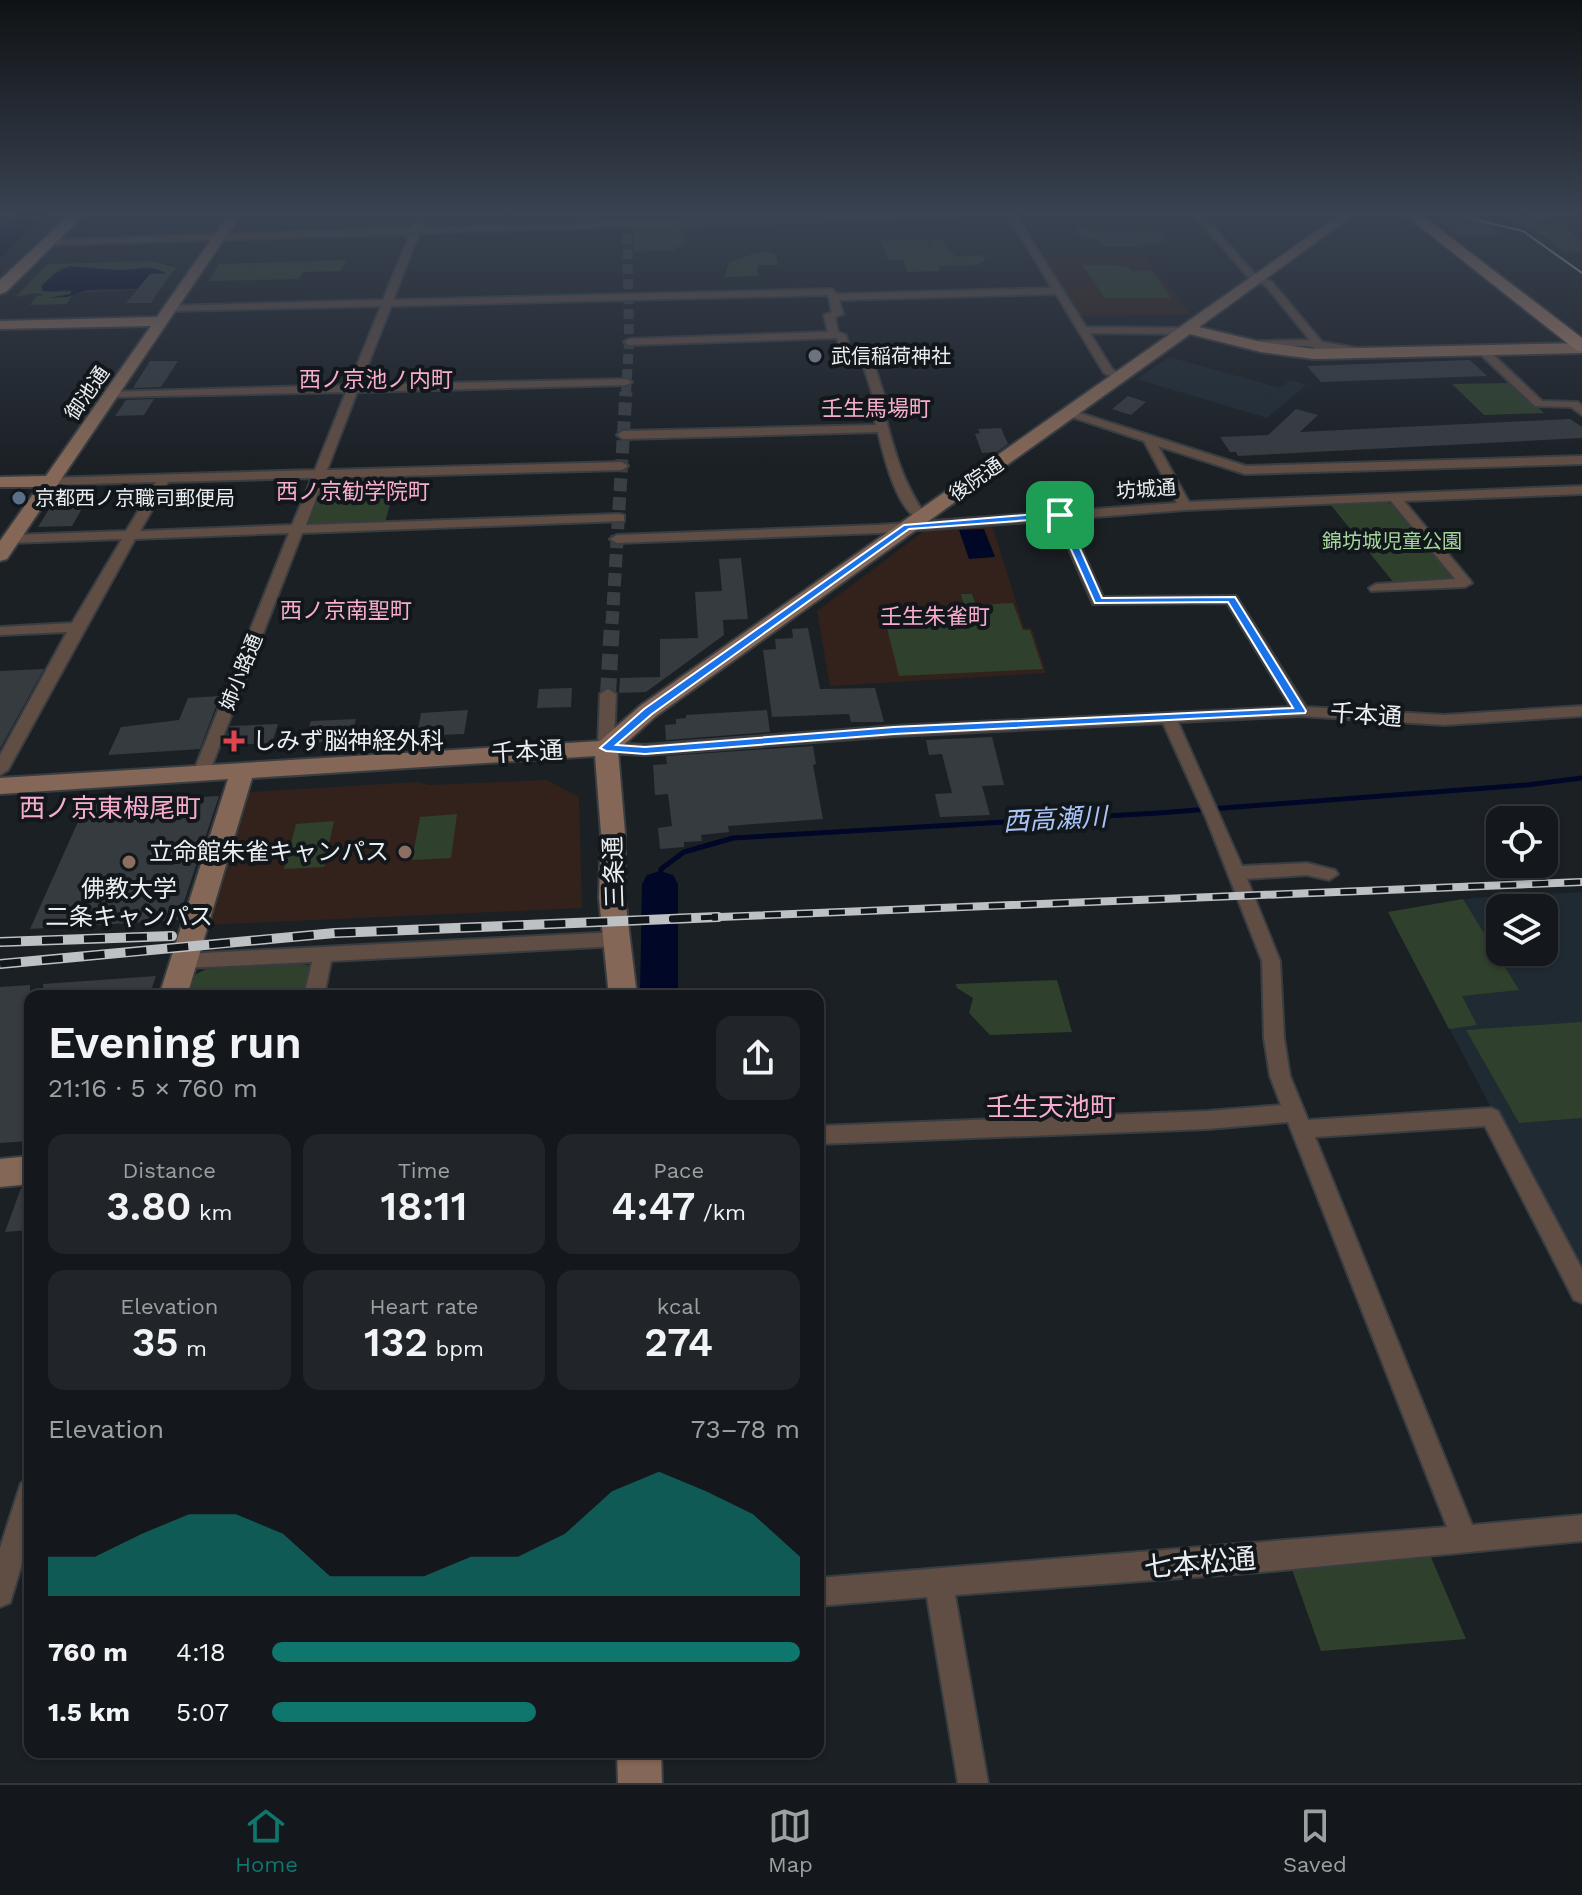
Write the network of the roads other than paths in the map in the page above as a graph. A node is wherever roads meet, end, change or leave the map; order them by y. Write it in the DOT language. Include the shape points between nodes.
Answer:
graph roads {
  1 [pos="178,297"];
  2 [pos="390,297"];
  3 [pos="670,297"];
  4 [pos="834,297"];
  5 [pos="1063,297"];
  6 [pos="1233,297"];
  7 [pos="1279,297"];
  8 [pos="1518,297"];
  9 [pos="389,301"];
  10 [pos="166,315"];
  11 [pos="0,325"];
  12 [pos="1083,330"];
  13 [pos="1187,330"];
  14 [pos="834,335"];
  15 [pos="629,342"];
  16 [pos="1582,347"];
  17 [pos="1319,349"];
  18 [pos="1483,351"];
  19 [pos="942,353"];
  20 [pos="866,356"];
  21 [pos="1119,377"];
  22 [pos="626,382"];
  23 [pos="354,388"];
  24 [pos="111,394"];
  25 [pos="1582,412"];
  26 [pos="1070,413"];
  27 [pos="883,428"];
  28 [pos="623,435"];
  29 [pos="1148,438"];
  30 [pos="1582,460"];
  31 [pos="622,466"];
  32 [pos="319,474"];
  33 [pos="164,478"];
  34 [pos="51,481"];
  35 [pos="1,484"];
  36 [pos="1582,490"];
  37 [pos="1396,499"];
  38 [pos="1185,506"];
  39 [pos="1060,515"];
  40 [pos="619,518"];
  41 [pos="914,522"];
  42 [pos="298,529"];
  43 [pos="130,535"];
  44 [pos="11,539"];
  45 [pos="617,539"];
  46 [pos="0,555"];
  47 [pos="1376,588"];
  48 [pos="77,627"];
  49 [pos="0,631"];
  50 [pos="608,694"];
  51 [pos="1301,711"];
  52 [pos="1582,711"];
  53 [pos="1168,717"];
  54 [pos="606,748"];
  55 [pos="0,770"];
  56 [pos="243,770"];
  57 [pos="201,773"];
  58 [pos="0,786"];
  59 [pos="1236,873"];
  60 [pos="1329,874"];
  61 [pos="618,939"];
  62 [pos="323,953"];
  63 [pos="184,961"];
  64 [pos="175,990"];
  65 [pos="315,990"];
  66 [pos="622,990"];
  67 [pos="1298,1121"];
  68 [pos="824,1135"];
  69 [pos="24,1171"];
  70 [pos="0,1173"];
  71 [pos="1582,1292"];
  72 [pos="24,1512"];
  73 [pos="1582,1528"];
  74 [pos="1465,1540"];
  75 [pos="939,1584"];
  76 [pos="824,1592"];
  77 [pos="0,1593"];
  78 [pos="639,1758"];
  79 [pos="640,1783"];
  80 [pos="973,1783"];
  1 -- 10 [label="street, 御池通"];
  2 -- 9 [label="street, 姉小路通"];
  3 -- 9 [label="street"];
  4 -- 14 [label="street" via="838,314 829,315"];
  5 -- 12 [label="street"];
  6 -- 13 [label="street, 後院通"];
  7 -- 17 [label="street"];
  8 -- 16 [label="main road"];
  9 -- 10 [label="street"];
  9 -- 23 [label="street, 姉小路通"];
  10 -- 11 [label="street"];
  10 -- 24 [label="street, 御池通"];
  12 -- 13 [label="street"];
  12 -- 21 [label="street" via="1108,371"];
  13 -- 17 [label="street" via="1249,344"];
  13 -- 21 [label="street, 後院通"];
  14 -- 15 [label="street"];
  14 -- 20 [label="street" via="841,335 846,355"];
  16 -- 18 [label="street"];
  17 -- 18 [label="street" via="1378,354"];
  18 -- 25 [label="street" via="1539,404 1574,404"];
  19 -- 20 [label="street"];
  20 -- 27 [label="street"];
  21 -- 26 [label="street, 後院通"];
  22 -- 23 [label="street"];
  23 -- 24 [label="street"];
  23 -- 32 [label="street, 姉小路通"];
  24 -- 34 [label="street, 御池通"];
  26 -- 29 [label="street"];
  26 -- 41 [label="street, 後院通"];
  27 -- 28 [label="street"];
  27 -- 41 [label="street"];
  29 -- 30 [label="street" via="1245,470"];
  29 -- 38 [label="street"];
  31 -- 32 [label="street"];
  32 -- 33 [label="street"];
  32 -- 42 [label="street, 姉小路通"];
  33 -- 34 [label="street"];
  33 -- 43 [label="street"];
  34 -- 35 [label="street"];
  34 -- 44 [label="street, 御池通"];
  36 -- 37 [label="street, 坊城通"];
  37 -- 38 [label="street, 坊城通"];
  37 -- 47 [label="street" via="1465,583"];
  38 -- 39 [label="street, 坊城通"];
  39 -- 41 [label="street, 坊城通"];
  39 -- 51 [label="street" via="1098,601 1231,599"];
  40 -- 42 [label="street"];
  41 -- 45 [label="street, 坊城通"];
  41 -- 54 [label="street, 後院通" via="648,711"];
  42 -- 43 [label="street"];
  42 -- 57 [label="street, 姉小路通"];
  43 -- 44 [label="street"];
  43 -- 48 [label="street"];
  44 -- 46 [label="street, 御池通"];
  48 -- 49 [label="street"];
  48 -- 55 [label="street"];
  50 -- 54 [label="street"];
  51 -- 52 [label="street, 千本通" via="1444,720"];
  51 -- 53 [label="street, 千本通"];
  53 -- 54 [label="street, 千本通" via="645,750"];
  53 -- 59 [label="street"];
  54 -- 56 [label="street, 千本通"];
  54 -- 61 [label="street, 三条通"];
  56 -- 57 [label="street, 千本通"];
  56 -- 63 [label="street"];
  57 -- 58 [label="street, 千本通"];
  59 -- 60 [label="street" via="1307,869"];
  59 -- 67 [label="street" via="1271,961 1276,1057"];
  61 -- 62 [label="street"];
  61 -- 66 [label="street, 三条通"];
  62 -- 63 [label="street"];
  62 -- 65 [label="street"];
  63 -- 64 [label="street"];
  67 -- 68 [label="street"];
  67 -- 71 [label="street" via="1491,1117"];
  67 -- 74 [label="street"];
  69 -- 70 [label="street"];
  72 -- 77 [label="street"];
  73 -- 74 [label="street, 七本松通"];
  74 -- 75 [label="street, 七本松通"];
  75 -- 76 [label="street, 七本松通"];
  75 -- 80 [label="street"];
  78 -- 79 [label="street"];
}
